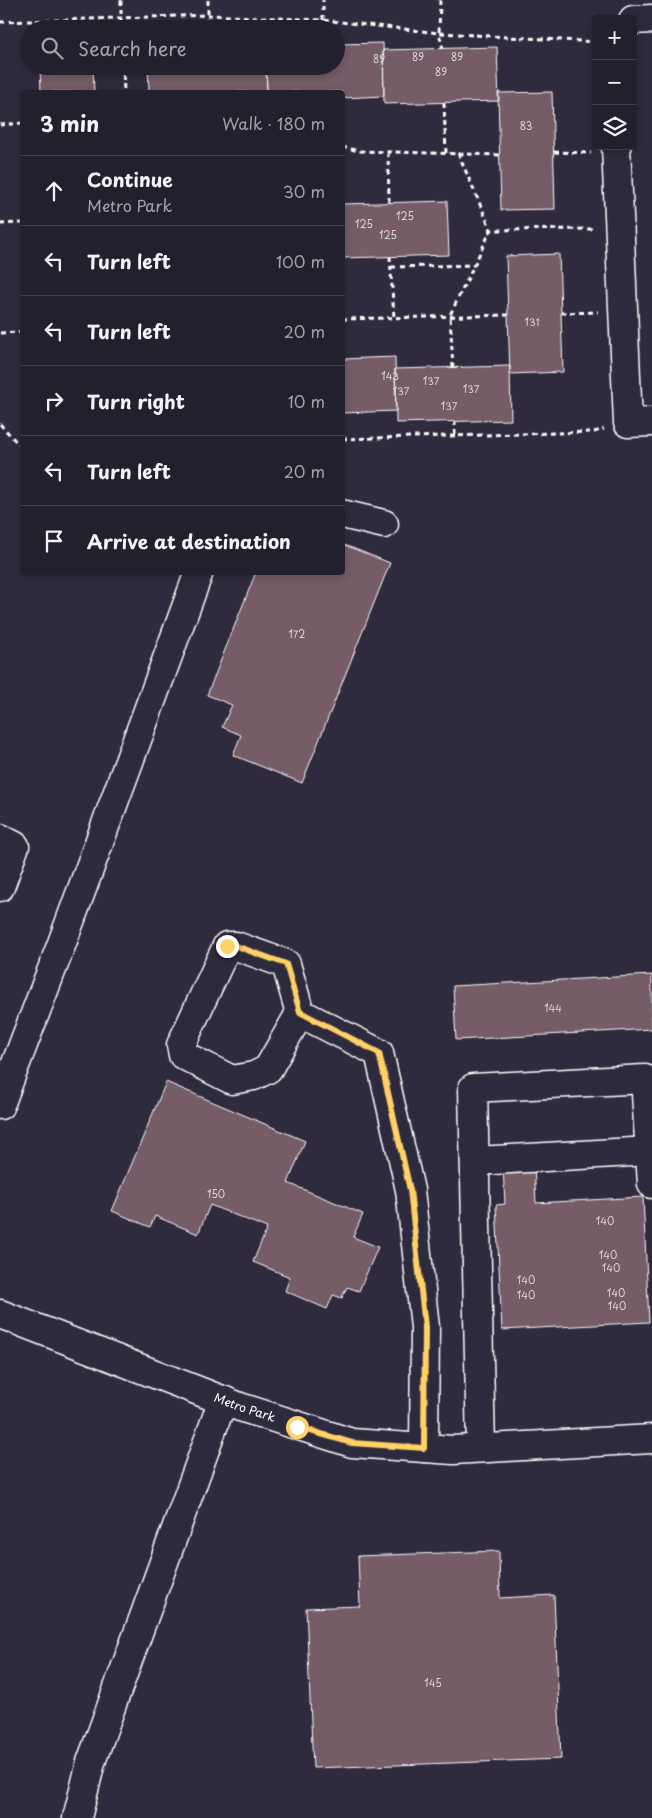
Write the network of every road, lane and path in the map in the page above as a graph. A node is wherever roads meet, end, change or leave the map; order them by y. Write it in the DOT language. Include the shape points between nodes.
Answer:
graph roads {
  1 [pos="121,0"];
  2 [pos="208,0"];
  3 [pos="323,0"];
  4 [pos="440,0"];
  5 [pos="208,15"];
  6 [pos="121,18"];
  7 [pos="652,19"];
  8 [pos="60,20"];
  9 [pos="208,20"];
  10 [pos="323,20"];
  11 [pos="637,20"];
  12 [pos="20,21"];
  13 [pos="0,22"];
  14 [pos="345,22"];
  15 [pos="440,33"];
  16 [pos="592,42"];
  17 [pos="443,49"];
  18 [pos="123,75"];
  19 [pos="124,90"];
  20 [pos="444,103"];
  21 [pos="20,123"];
  22 [pos="0,125"];
  23 [pos="345,148"];
  24 [pos="616,150"];
  25 [pos="388,152"];
  26 [pos="554,152"];
  27 [pos="446,153"];
  28 [pos="458,153"];
  29 [pos="500,155"];
  30 [pos="389,203"];
  31 [pos="20,223"];
  32 [pos="0,224"];
  33 [pos="619,228"];
  34 [pos="492,230"];
  35 [pos="390,257"];
  36 [pos="475,265"];
  37 [pos="391,267"];
  38 [pos="623,311"];
  39 [pos="561,313"];
  40 [pos="508,314"];
  41 [pos="450,315"];
  42 [pos="394,318"];
  43 [pos="345,319"];
  44 [pos="0,332"];
  45 [pos="20,332"];
  46 [pos="453,368"];
  47 [pos="455,421"];
  48 [pos="640,422"];
  49 [pos="0,424"];
  50 [pos="455,436"];
  51 [pos="345,439"];
  52 [pos="20,446"];
  53 [pos="345,515"];
  54 [pos="384,524"];
  55 [pos="198,575"];
  56 [pos="0,838"];
  57 [pos="0,888"];
  58 [pos="300,1012"];
  59 [pos="0,1105"];
  60 [pos="650,1151"];
  61 [pos="475,1160"];
  62 [pos="652,1184"];
  63 [pos="0,1314"];
  64 [pos="223,1400"];
  65 [pos="652,1439"];
  66 [pos="424,1448"];
  67 [pos="481,1448"];
  68 [pos="77,1818"];
  1 -- 6 [label="path"];
  2 -- 5 [label="path"];
  3 -- 10 [label="path"];
  4 -- 15 [label="path"];
  5 -- 6 [label="path"];
  5 -- 9 [label="path"];
  5 -- 10 [label="path"];
  6 -- 8 [label="path"];
  7 -- 11 [label="street"];
  12 -- 13 [label="path"];
  14 -- 15 [label="path"];
  15 -- 16 [label="path"];
  15 -- 17 [label="path"];
  18 -- 19 [label="path"];
  20 -- 27 [label="path"];
  21 -- 22 [label="path"];
  23 -- 25 [label="path"];
  24 -- 26 [label="path"];
  24 -- 33 [label="street"];
  25 -- 27 [label="path"];
  25 -- 30 [label="path"];
  27 -- 28 [label="path"];
  28 -- 29 [label="path"];
  28 -- 34 [label="path"];
  31 -- 32 [label="path"];
  33 -- 34 [label="path"];
  33 -- 38 [label="street"];
  34 -- 36 [label="path"];
  35 -- 37 [label="path"];
  36 -- 37 [label="path"];
  36 -- 41 [label="path"];
  37 -- 42 [label="path"];
  38 -- 39 [label="path"];
  38 -- 48 [label="street"];
  40 -- 41 [label="path"];
  41 -- 42 [label="path"];
  41 -- 46 [label="path"];
  42 -- 43 [label="path"];
  44 -- 45 [label="path"];
  47 -- 50 [label="path"];
  48 -- 50 [label="path" via="594,432"];
  49 -- 52 [label="path"];
  50 -- 51 [label="path"];
  53 -- 54 [label="street"];
  55 -- 59 [label="street"];
  56 -- 57 [label="street" via="15,846"];
  58 -- 58 [label="street" via="286,964 236,946 227,946 180,1045 183,1055 232,1080 254,1076 268,1070"];
  58 -- 66 [label="street" via="379,1053 410,1190 425,1327"];
  60 -- 61 [label="street"];
  60 -- 61 [label="street" via="645,1079 636,1079 473,1088"];
  60 -- 62 [label="street"];
  61 -- 67 [label="street"];
  63 -- 64 [label="street, Metro Park"];
  64 -- 66 [label="street, Metro Park" via="352,1443"];
  64 -- 68 [label="street" via="91,1762"];
  65 -- 67 [label="street, Metro Park"];
  66 -- 67 [label="street, Metro Park"];
}
